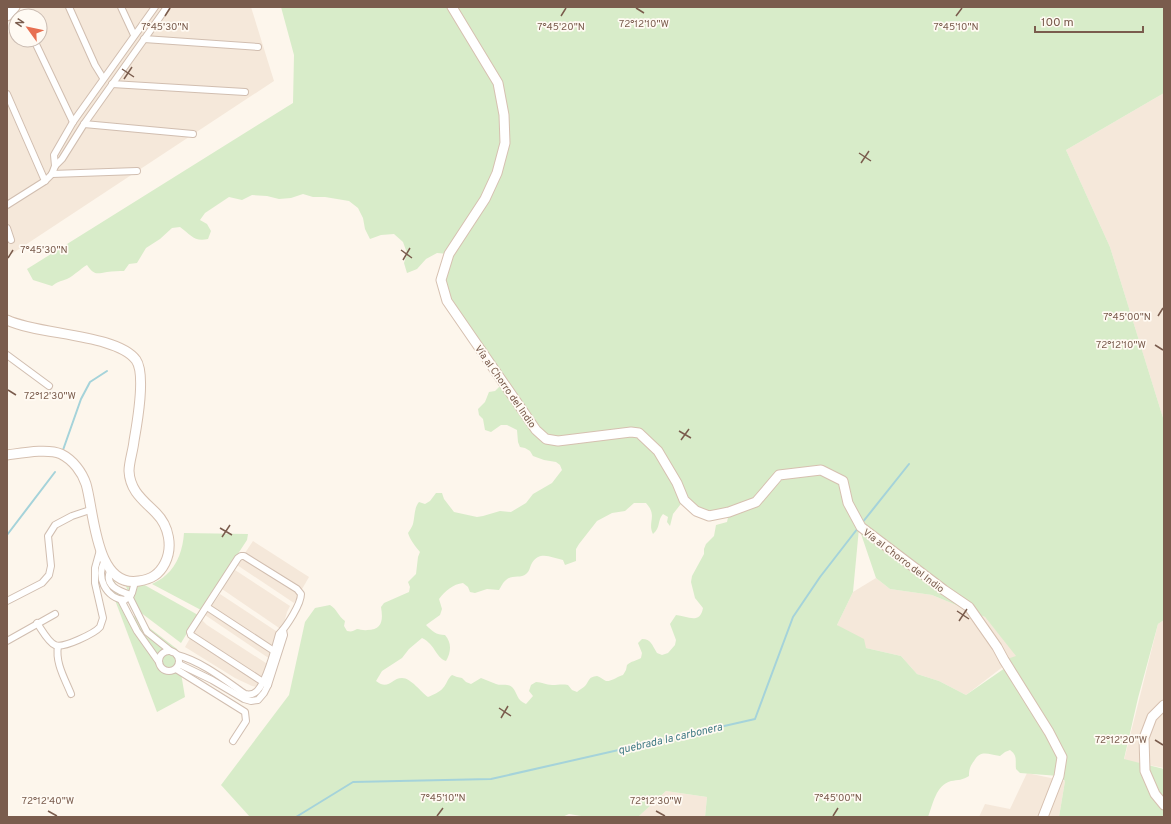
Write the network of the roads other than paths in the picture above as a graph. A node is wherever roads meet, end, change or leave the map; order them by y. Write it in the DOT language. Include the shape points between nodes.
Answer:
graph roads {
  1 [pos="15,7"];
  2 [pos="69,7"];
  3 [pos="121,7"];
  4 [pos="155,7"];
  5 [pos="167,7"];
  6 [pos="452,7"];
  7 [pos="7,16"];
  8 [pos="134,35"];
  9 [pos="144,39"];
  10 [pos="258,47"];
  11 [pos="38,48"];
  12 [pos="103,78"];
  13 [pos="112,84"];
  14 [pos="245,92"];
  15 [pos="7,94"];
  16 [pos="72,122"];
  17 [pos="84,124"];
  18 [pos="192,134"];
  19 [pos="55,166"];
  20 [pos="137,171"];
  21 [pos="52,174"];
  22 [pos="45,181"];
  23 [pos="7,205"];
  24 [pos="7,228"];
  25 [pos="11,240"];
  26 [pos="7,320"];
  27 [pos="7,355"];
  28 [pos="49,386"];
  29 [pos="7,455"];
  30 [pos="90,510"];
  31 [pos="100,550"];
  32 [pos="105,561"];
  33 [pos="111,569"];
  34 [pos="135,582"];
  35 [pos="130,595"];
  36 [pos="121,600"];
  37 [pos="7,601"];
  38 [pos="206,607"];
  39 [pos="56,614"];
  40 [pos="37,623"];
  41 [pos="7,641"];
  42 [pos="58,646"];
  43 [pos="174,653"];
  44 [pos="276,653"];
  45 [pos="159,662"];
  46 [pos="177,666"];
  47 [pos="215,674"];
  48 [pos="212,680"];
  49 [pos="266,684"];
  50 [pos="71,694"];
  51 [pos="1164,705"];
  52 [pos="233,741"];
  53 [pos="1164,805"];
  54 [pos="1043,817"];
  1 -- 7 [label="street"];
  2 -- 12 [label="street"];
  3 -- 8 [label="street"];
  4 -- 8 [label="street"];
  5 -- 9 [label="street"];
  6 -- 54 [label="street, Vía al Chorro del Indio" via="498,83 504,115 505,143 497,173 485,199 449,254 441,280 447,301 536,430 546,439 558,441 639,433 658,451 684,500 696,511 709,516 756,502 779,475 821,470 843,481 848,503 861,528 970,607 1049,732 1062,758 1059,776"];
  8 -- 12 [label="street"];
  9 -- 10 [label="street"];
  9 -- 13 [label="street"];
  11 -- 16 [label="street"];
  12 -- 16 [label="street"];
  13 -- 14 [label="street"];
  13 -- 17 [label="street"];
  15 -- 22 [label="street"];
  16 -- 19 [label="street" via="54,155"];
  17 -- 18 [label="street"];
  17 -- 19 [label="street"];
  19 -- 21 [label="street"];
  20 -- 21 [label="street"];
  21 -- 22 [label="street"];
  22 -- 23 [label="street"];
  24 -- 25 [label="street"];
  26 -- 34 [label="street" via="108,344 121,349 136,360 141,383 129,470 130,483 135,493 162,521 168,537 169,555 156,576"];
  27 -- 28 [label="street"];
  29 -- 30 [label="street" via="48,451 61,454 72,461 86,484"];
  30 -- 31 [label="street"];
  30 -- 37 [label="street" via="55,525 48,536 51,566 49,575 42,583"];
  31 -- 32 [label="street"];
  31 -- 42 [label="street" via="94,568 102,624 98,630 66,645"];
  32 -- 33 [label="street"];
  32 -- 36 [label="street" via="100,567 105,588"];
  33 -- 34 [label="street" via="116,576"];
  33 -- 35 [label="street" via="108,581"];
  34 -- 35 [label="street"];
  35 -- 36 [label="street"];
  35 -- 43 [label="street" via="147,632"];
  36 -- 45 [label="street" via="137,631"];
  38 -- 44 [label="street"];
  38 -- 44 [label="street" via="238,558 244,556 297,589 301,594 299,604 283,630 284,635"];
  38 -- 49 [label="street" via="190,632 191,635"];
  39 -- 40 [label="street"];
  40 -- 41 [label="street"];
  40 -- 42 [label="street" via="52,644"];
  42 -- 50 [label="street" via="58,661"];
  43 -- 45 [label="street" via="163,653"];
  43 -- 46 [label="street"];
  43 -- 47 [label="street"];
  44 -- 49 [label="street"];
  45 -- 46 [label="street" via="161,668 167,671"];
  46 -- 48 [label="street"];
  46 -- 52 [label="street" via="245,712 246,721"];
  47 -- 48 [label="street"];
  47 -- 49 [label="street" via="248,695 257,692"];
  48 -- 49 [label="street" via="251,701 258,700 264,693"];
  51 -- 53 [label="street" via="1152,717 1144,738 1145,771 1155,794"];
}
